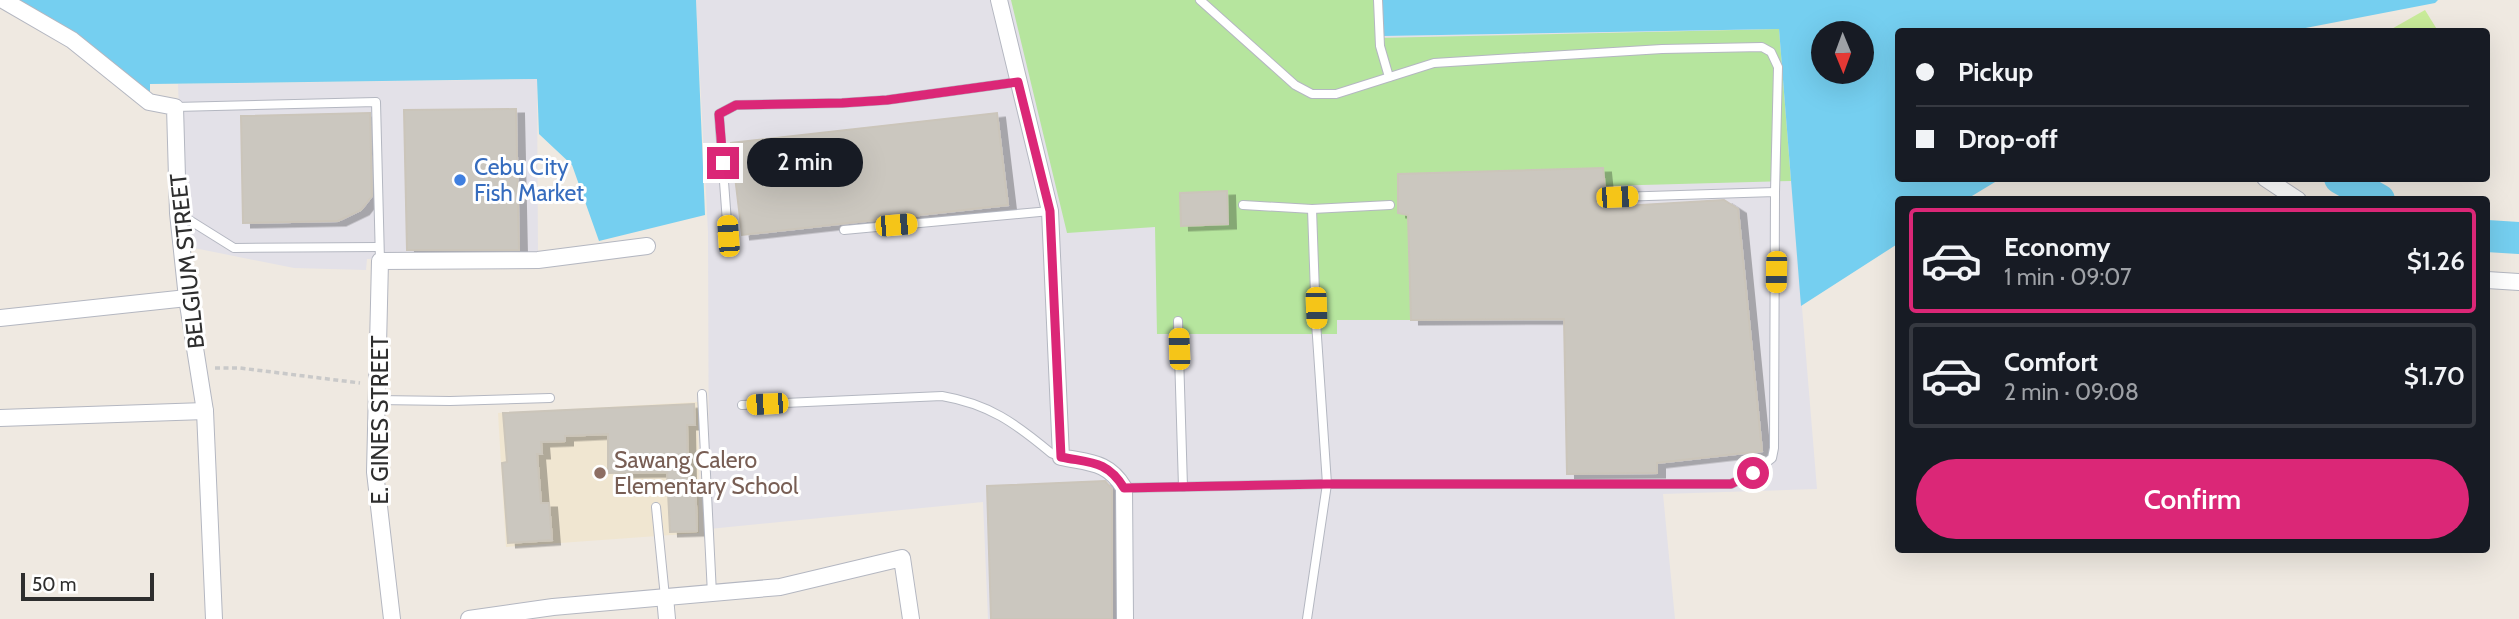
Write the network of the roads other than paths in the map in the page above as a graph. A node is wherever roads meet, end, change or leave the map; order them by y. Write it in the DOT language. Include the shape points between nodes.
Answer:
graph roads {
  1 [pos="3,0"];
  2 [pos="999,0"];
  3 [pos="1200,0"];
  4 [pos="1378,0"];
  5 [pos="1389,77"];
  6 [pos="1018,82"];
  7 [pos="175,107"];
  8 [pos="2271,182"];
  9 [pos="1775,192"];
  10 [pos="2292,196"];
  11 [pos="1617,197"];
  12 [pos="1243,205"];
  13 [pos="1390,205"];
  14 [pos="1312,209"];
  15 [pos="1050,211"];
  16 [pos="178,213"];
  17 [pos="844,230"];
  18 [pos="728,236"];
  19 [pos="647,246"];
  20 [pos="380,254"];
  21 [pos="2490,280"];
  22 [pos="2519,282"];
  23 [pos="187,298"];
  24 [pos="0,318"];
  25 [pos="1178,321"];
  26 [pos="378,393"];
  27 [pos="702,394"];
  28 [pos="550,398"];
  29 [pos="742,405"];
  30 [pos="205,411"];
  31 [pos="0,418"];
  32 [pos="1061,457"];
  33 [pos="1327,484"];
  34 [pos="1183,487"];
  35 [pos="1124,488"];
  36 [pos="656,507"];
  37 [pos="712,594"];
  38 [pos="665,597"];
  39 [pos="214,619"];
  40 [pos="392,619"];
  41 [pos="469,619"];
  42 [pos="667,619"];
  43 [pos="911,619"];
  44 [pos="1125,619"];
  45 [pos="1307,619"];
  1 -- 7 [label="street" via="72,40 149,102"];
  2 -- 6 [label="street"];
  3 -- 5 [label="lane" via="1295,85 1312,94 1336,94"];
  4 -- 5 [label="lane" via="1380,46"];
  5 -- 9 [label="lane" via="1434,63 1475,59 1762,47 1771,52 1778,67"];
  6 -- 15 [label="street"];
  6 -- 18 [label="lane" via="887,100 736,105 719,114"];
  7 -- 16 [label="street, BELGIUM STREET"];
  7 -- 20 [label="lane" via="376,102"];
  8 -- 10 [label="street"];
  9 -- 11 [label="lane"];
  9 -- 33 [label="lane" via="1774,448 1772,458 1753,473 1731,484"];
  12 -- 14 [label="lane"];
  13 -- 14 [label="lane"];
  14 -- 33 [label="lane"];
  15 -- 17 [label="lane"];
  15 -- 32 [label="street"];
  16 -- 20 [label="lane" via="234,248"];
  16 -- 23 [label="street, BELGIUM STREET"];
  19 -- 20 [label="street" via="538,260"];
  20 -- 26 [label="street, E. GINES STREET"];
  21 -- 22 [label="street"];
  23 -- 24 [label="street"];
  23 -- 30 [label="street, BELGIUM STREET"];
  25 -- 34 [label="lane"];
  26 -- 28 [label="lane" via="450,401"];
  26 -- 40 [label="street, E. GINES STREET" via="375,472"];
  27 -- 37 [label="lane"];
  29 -- 32 [label="lane" via="942,396 1000,414"];
  30 -- 31 [label="street"];
  30 -- 39 [label="street, BELGIUM STREET"];
  32 -- 35 [label="street" via="1103,465 1116,474"];
  33 -- 34 [label="lane"];
  33 -- 45 [label="lane"];
  34 -- 35 [label="lane"];
  35 -- 44 [label="street"];
  36 -- 38 [label="lane"];
  37 -- 38 [label="street"];
  37 -- 43 [label="street" via="780,587 902,558"];
  38 -- 41 [label="street"];
  38 -- 42 [label="street"];
}
